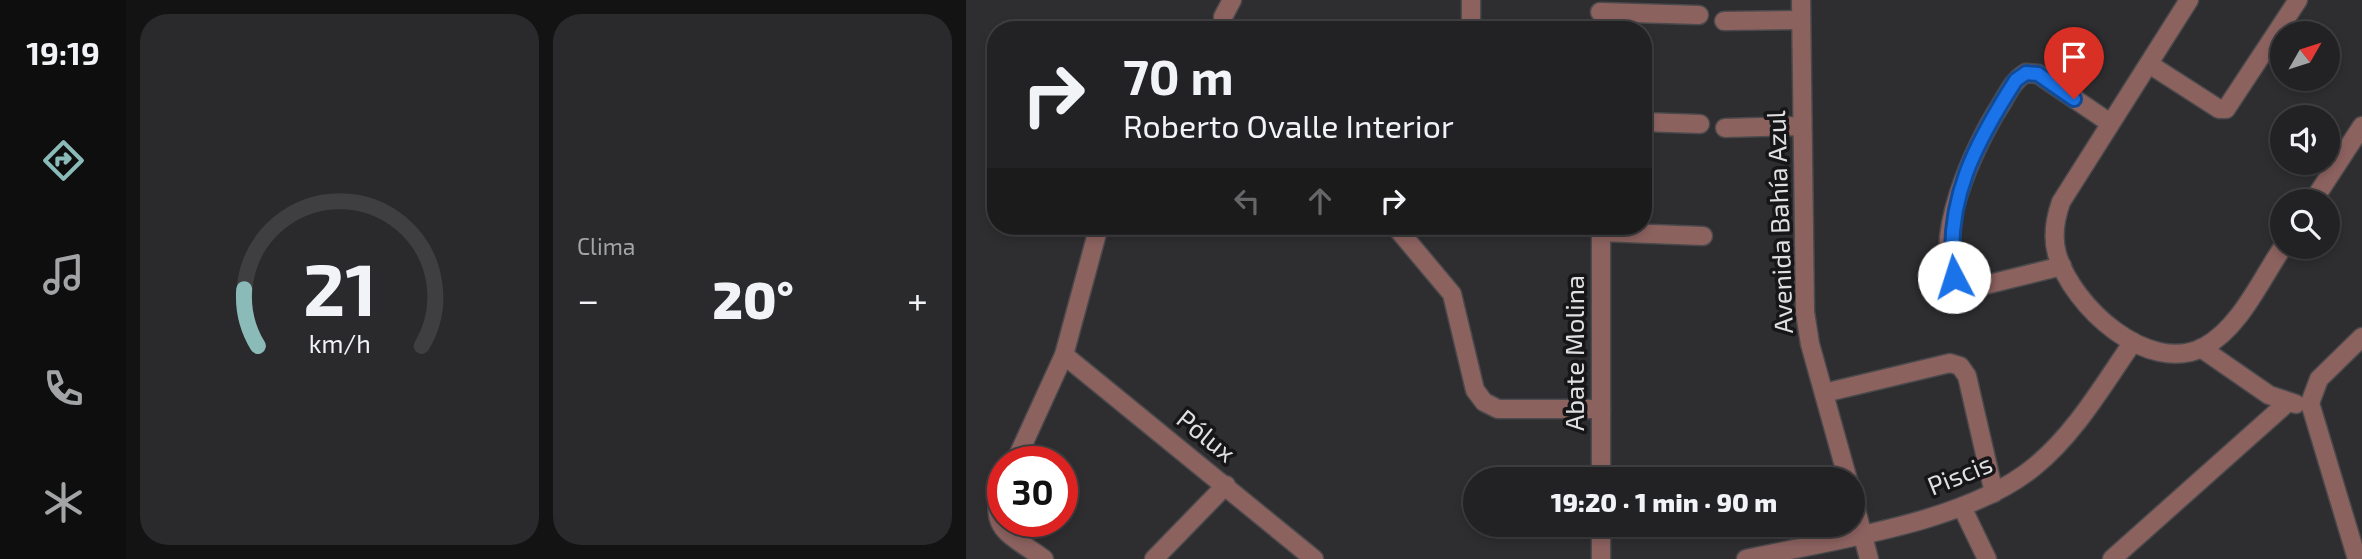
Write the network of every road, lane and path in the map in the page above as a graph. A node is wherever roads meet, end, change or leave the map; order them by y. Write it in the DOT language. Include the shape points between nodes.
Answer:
graph roads {
  1 [pos="1232,0"];
  2 [pos="1471,0"];
  3 [pos="1801,0"];
  4 [pos="2189,0"];
  5 [pos="2298,0"];
  6 [pos="1600,14"];
  7 [pos="1699,15"];
  8 [pos="1724,20"];
  9 [pos="1801,20"];
  10 [pos="1223,21"];
  11 [pos="1471,21"];
  12 [pos="2149,64"];
  13 [pos="1652,122"];
  14 [pos="1700,124"];
  15 [pos="2110,124"];
  16 [pos="1802,126"];
  17 [pos="2362,126"];
  18 [pos="1725,128"];
  19 [pos="2321,189"];
  20 [pos="1652,232"];
  21 [pos="1097,235"];
  22 [pos="1403,235"];
  23 [pos="1601,235"];
  24 [pos="1703,236"];
  25 [pos="2275,259"];
  26 [pos="2062,266"];
  27 [pos="2362,337"];
  28 [pos="2133,342"];
  29 [pos="2202,348"];
  30 [pos="1064,355"];
  31 [pos="1824,393"];
  32 [pos="2287,402"];
  33 [pos="2310,403"];
  34 [pos="1601,409"];
  35 [pos="1022,446"];
  36 [pos="1601,467"];
  37 [pos="1844,467"];
  38 [pos="1226,485"];
  39 [pos="1994,493"];
  40 [pos="1962,507"];
  41 [pos="1865,532"];
  42 [pos="1015,537"];
  43 [pos="1601,537"];
  44 [pos="1845,537"];
  45 [pos="1864,537"];
  46 [pos="1044,559"];
  47 [pos="1154,559"];
  48 [pos="1314,559"];
  49 [pos="1601,559"];
  50 [pos="1746,559"];
  51 [pos="1869,559"];
  52 [pos="1987,559"];
  53 [pos="2112,559"];
  54 [pos="2357,559"];
  1 -- 10 [label="street"];
  2 -- 11 [label="street"];
  3 -- 9 [label="street, Avenida Bahía Azul"];
  4 -- 12 [label="street"];
  5 -- 12 [label="street" via="2226,109 2219,109"];
  6 -- 7 [label="street"];
  8 -- 9 [label="street"];
  9 -- 16 [label="street, Avenida Bahía Azul"];
  12 -- 15 [label="street"];
  13 -- 14 [label="street"];
  15 -- 26 [label="street" via="2057,214 2055,239"];
  15 -- 26 [label="street" via="2038,74 2026,73 2016,80 1986,128 1959,193 1951,238 1958,284 1977,287"];
  16 -- 18 [label="street"];
  16 -- 31 [label="street, Avenida Bahía Azul" via="1805,312"];
  17 -- 19 [label="street"];
  20 -- 24 [label="street"];
  21 -- 30 [label="street"];
  22 -- 34 [label="street" via="1452,294 1475,390 1485,402 1498,409"];
  23 -- 34 [label="street, Abate Molina"];
  25 -- 29 [label="street" via="2231,325"];
  26 -- 28 [label="street" via="2089,307"];
  27 -- 33 [label="street" via="2319,379"];
  28 -- 29 [label="street" via="2163,353"];
  28 -- 39 [label="street, Piscis" via="2051,452"];
  29 -- 32 [label="street" via="2269,395"];
  30 -- 35 [label="street"];
  30 -- 38 [label="street, Pólux"];
  31 -- 37 [label="street, Avenida Bahía Azul"];
  31 -- 39 [label="street" via="1950,363 1960,366 1967,376"];
  32 -- 33 [label="street"];
  32 -- 53 [label="street"];
  33 -- 54 [label="street"];
  34 -- 36 [label="street, Abate Molina"];
  38 -- 47 [label="street"];
  38 -- 48 [label="street, Pólux"];
  39 -- 40 [label="street, Piscis"];
  40 -- 41 [label="street, Piscis"];
  40 -- 52 [label="street"];
  42 -- 46 [label="street"];
  43 -- 49 [label="street"];
  44 -- 50 [label="street, Piscis"];
  45 -- 51 [label="street"];
}
